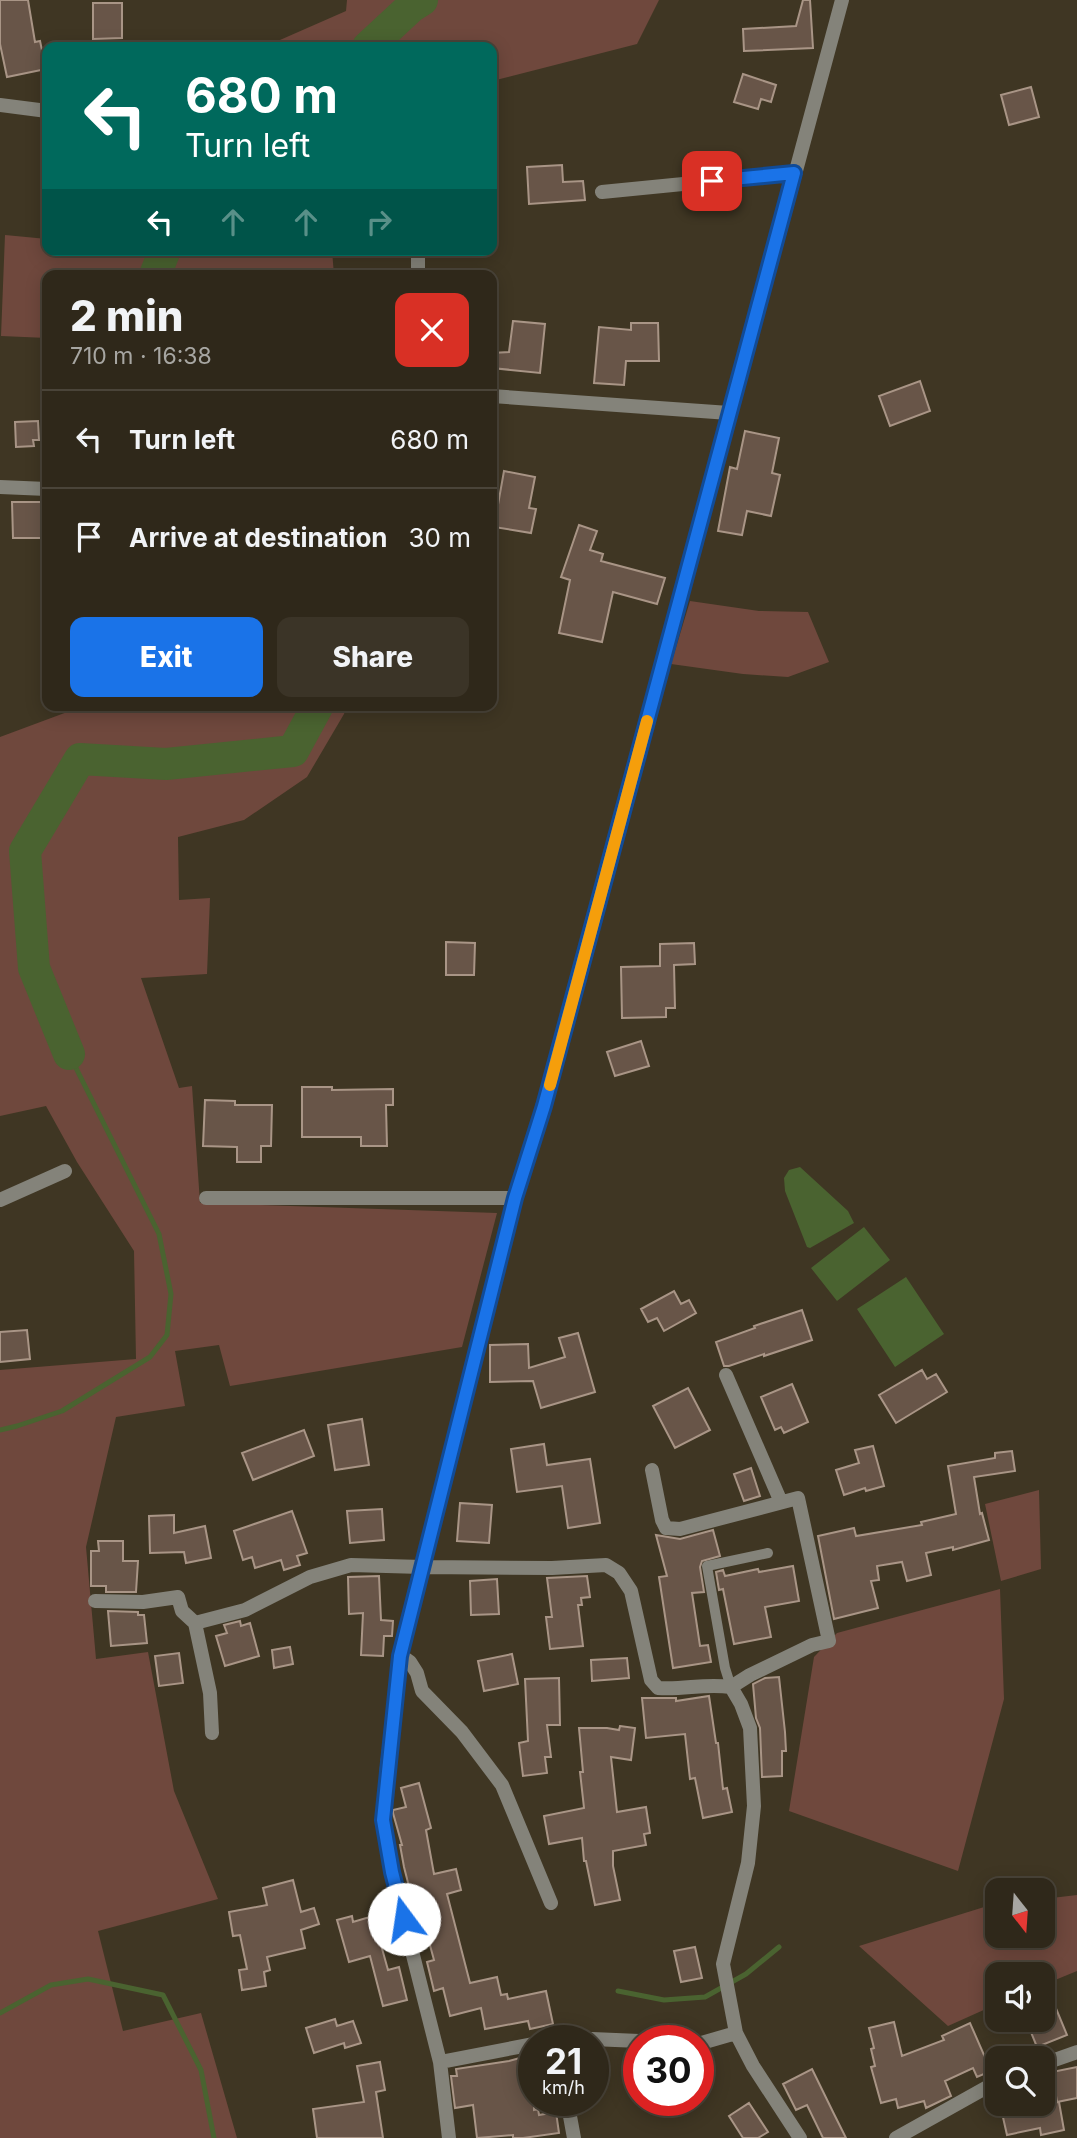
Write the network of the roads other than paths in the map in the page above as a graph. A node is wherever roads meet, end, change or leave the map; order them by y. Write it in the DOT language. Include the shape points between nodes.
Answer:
graph roads {
  1 [pos="842,0"];
  2 [pos="0,105"];
  3 [pos="42,110"];
  4 [pos="794,173"];
  5 [pos="602,192"];
  6 [pos="497,396"];
  7 [pos="729,413"];
  8 [pos="0,487"];
  9 [pos="42,488"];
  10 [pos="65,1171"];
  11 [pos="206,1198"];
  12 [pos="515,1198"];
  13 [pos="0,1200"];
  14 [pos="726,1375"];
  15 [pos="652,1470"];
  16 [pos="781,1502"];
  17 [pos="768,1553"];
  18 [pos="422,1567"];
  19 [pos="95,1601"];
  20 [pos="195,1623"];
  21 [pos="400,1656"];
  22 [pos="731,1687"];
  23 [pos="212,1733"];
  24 [pos="551,1903"];
  25 [pos="734,2026"];
  26 [pos="714,2036"];
  27 [pos="518,2047"];
  28 [pos="1077,2052"];
  29 [pos="1055,2060"];
  30 [pos="439,2062"];
  31 [pos="985,2088"];
  32 [pos="570,2116"];
  33 [pos="449,2138"];
  34 [pos="574,2138"];
  35 [pos="800,2138"];
  36 [pos="896,2138"];
  1 -- 4 [label="street"];
  2 -- 3 [label="street"];
  4 -- 5 [label="street"];
  4 -- 7 [label="street"];
  6 -- 7 [label="street"];
  7 -- 12 [label="street" via="548,1093"];
  8 -- 9 [label="street"];
  10 -- 13 [label="street"];
  11 -- 12 [label="street"];
  12 -- 18 [label="street"];
  14 -- 16 [label="street"];
  15 -- 16 [label="street" via="666,1528 680,1529"];
  16 -- 22 [label="street" via="798,1498 829,1641 812,1645"];
  17 -- 22 [label="lane" via="707,1566"];
  18 -- 20 [label="street" via="351,1564 310,1577 245,1609"];
  18 -- 21 [label="street"];
  18 -- 22 [label="street" via="606,1565 619,1573 631,1591 651,1679 658,1688"];
  19 -- 20 [label="street" via="178,1597 182,1611"];
  20 -- 23 [label="street" via="210,1693"];
  21 -- 24 [label="street" via="417,1673 422,1691 463,1732 502,1785"];
  21 -- 30 [label="street" via="383,1820"];
  22 -- 25 [label="street" via="750,1728 754,1806 748,1863 723,1964"];
  25 -- 26 [label="street"];
  25 -- 35 [label="street" via="753,2066"];
  27 -- 30 [label="street"];
  28 -- 29 [label="street"];
  30 -- 33 [label="street"];
  31 -- 36 [label="street"];
  32 -- 34 [label="street"];
}
